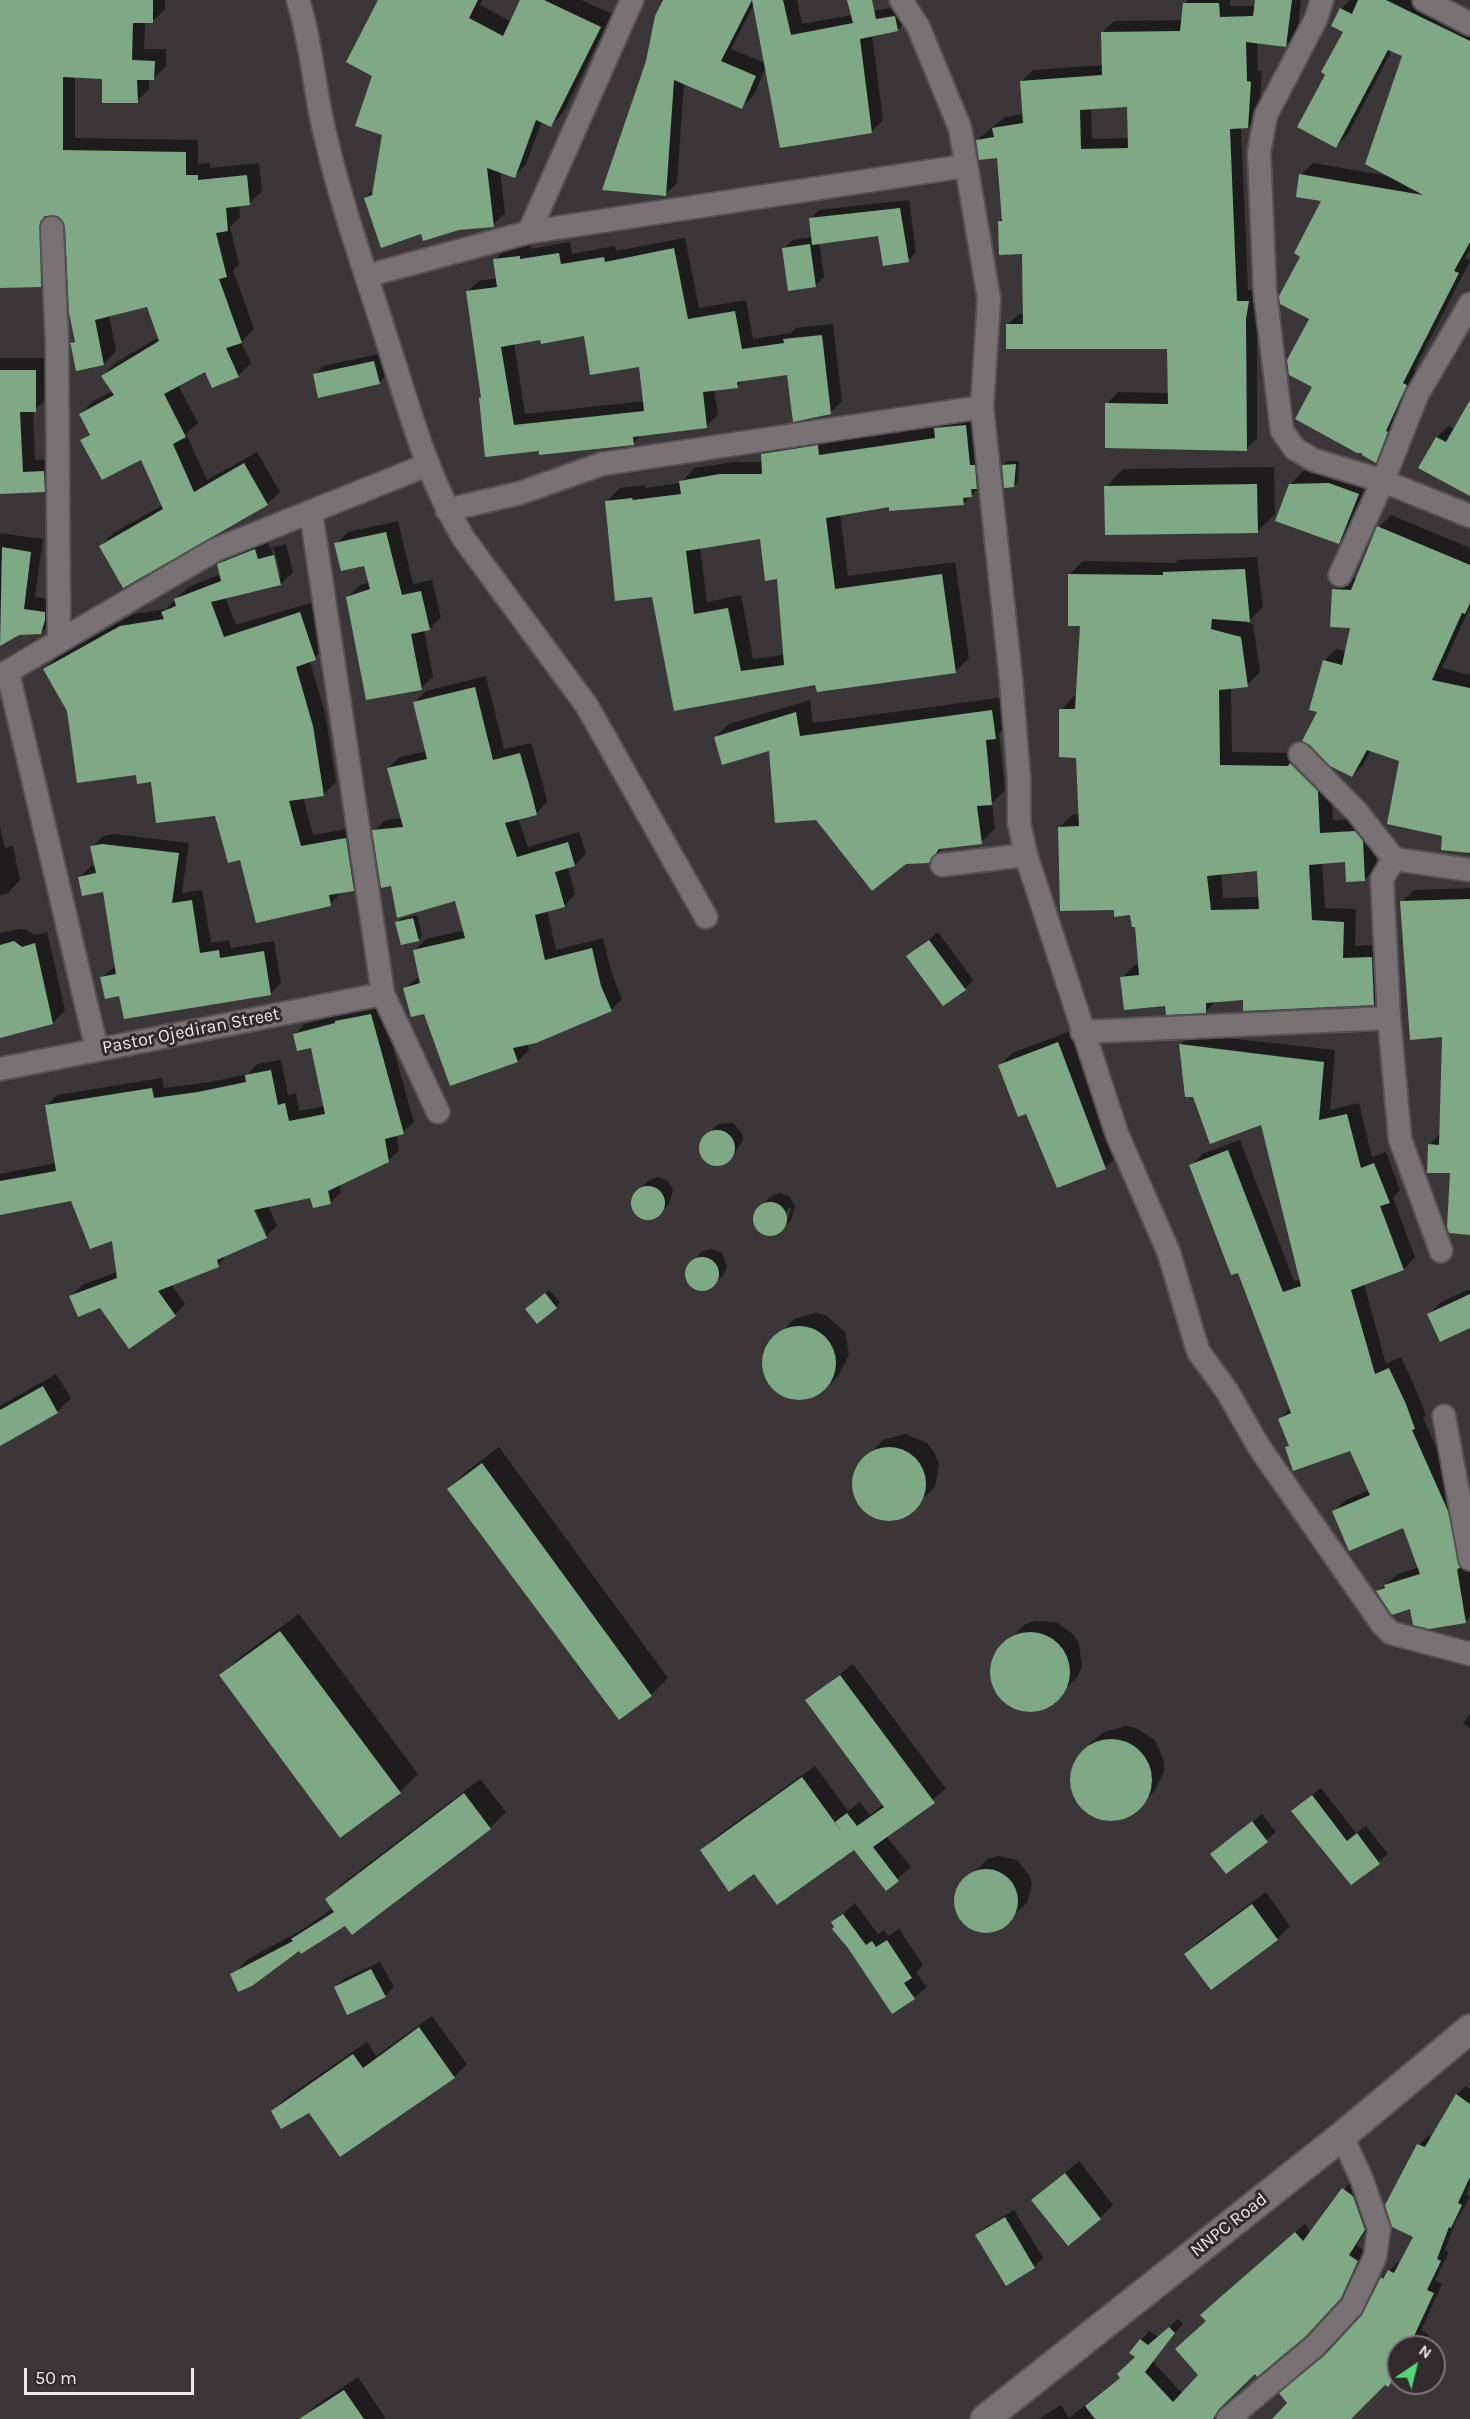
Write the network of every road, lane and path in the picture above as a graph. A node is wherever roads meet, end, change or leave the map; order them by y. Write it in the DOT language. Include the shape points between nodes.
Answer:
graph roads {
  1 [pos="298,0"];
  2 [pos="317,0"];
  3 [pos="632,0"];
  4 [pos="901,0"];
  5 [pos="1322,0"];
  6 [pos="1424,0"];
  7 [pos="305,22"];
  8 [pos="1470,24"];
  9 [pos="964,166"];
  10 [pos="52,228"];
  11 [pos="529,232"];
  12 [pos="366,276"];
  13 [pos="1470,304"];
  14 [pos="982,407"];
  15 [pos="427,465"];
  16 [pos="1383,481"];
  17 [pos="447,510"];
  18 [pos="311,512"];
  19 [pos="1470,516"];
  20 [pos="1340,575"];
  21 [pos="60,640"];
  22 [pos="4,674"];
  23 [pos="1300,754"];
  24 [pos="1026,855"];
  25 [pos="1394,859"];
  26 [pos="942,865"];
  27 [pos="1470,870"];
  28 [pos="706,917"];
  29 [pos="383,994"];
  30 [pos="1389,1018"];
  31 [pos="1082,1032"];
  32 [pos="97,1050"];
  33 [pos="0,1069"];
  34 [pos="438,1112"];
  35 [pos="1441,1251"];
  36 [pos="1444,1416"];
  37 [pos="1470,1559"];
  38 [pos="1470,1654"];
  39 [pos="1470,2029"];
  40 [pos="1342,2136"];
  41 [pos="985,2419"];
  42 [pos="1228,2419"];
  1 -- 7 [label="street"];
  2 -- 7 [label="street"];
  3 -- 11 [label="street"];
  4 -- 9 [label="street" via="918,26 945,86 960,128"];
  5 -- 16 [label="street" via="1266,116 1259,152 1265,292 1278,409 1282,431 1295,449 1314,460"];
  6 -- 8 [label="street"];
  7 -- 12 [label="street" via="341,204"];
  9 -- 11 [label="street"];
  9 -- 14 [label="street" via="989,299"];
  10 -- 21 [label="street"];
  11 -- 12 [label="street"];
  12 -- 15 [label="street"];
  13 -- 16 [label="street" via="1418,395"];
  14 -- 17 [label="street" via="602,464 520,493"];
  14 -- 24 [label="street" via="1011,680 1019,779 1018,822"];
  15 -- 17 [label="street"];
  15 -- 18 [label="street"];
  16 -- 19 [label="street"];
  16 -- 20 [label="street"];
  17 -- 28 [label="street" via="464,539 587,706"];
  18 -- 21 [label="street" via="215,550"];
  18 -- 29 [label="street"];
  21 -- 22 [label="street"];
  22 -- 32 [label="street"];
  23 -- 25 [label="street" via="1357,812"];
  24 -- 26 [label="street"];
  24 -- 31 [label="street"];
  25 -- 27 [label="street"];
  25 -- 30 [label="street" via="1382,879"];
  29 -- 32 [label="street, Pastor Ojediran Street"];
  29 -- 34 [label="street"];
  30 -- 31 [label="street"];
  30 -- 35 [label="street" via="1400,1139"];
  31 -- 38 [label="street" via="1117,1134 1169,1252 1198,1351 1227,1391 1259,1447 1382,1624 1391,1633"];
  32 -- 33 [label="street, Pastor Ojediran Street"];
  36 -- 37 [label="street"];
  39 -- 40 [label="street, NNPC Road"];
  40 -- 41 [label="street, NNPC Road"];
  40 -- 42 [label="street" via="1379,2229 1375,2257 1352,2306 1316,2346"];
}
